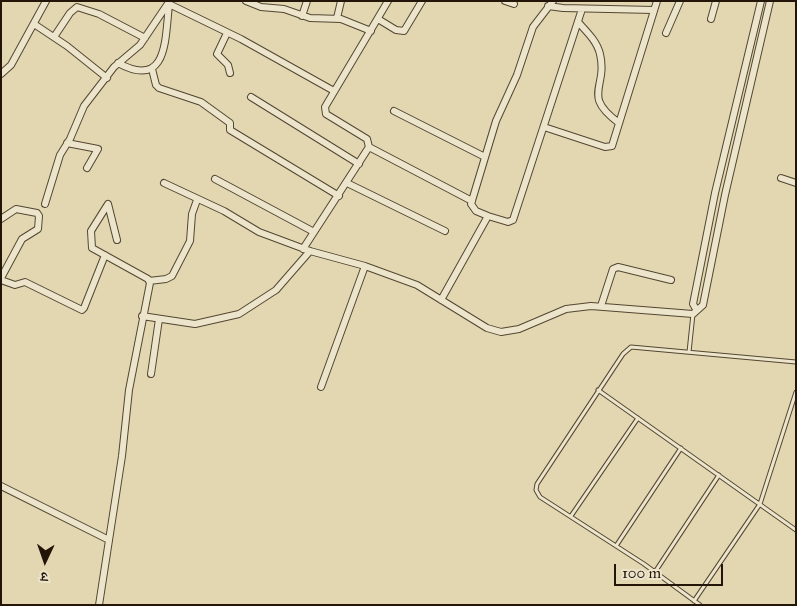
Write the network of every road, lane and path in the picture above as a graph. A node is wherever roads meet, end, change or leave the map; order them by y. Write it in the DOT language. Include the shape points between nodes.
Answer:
graph roads {
  1 [pos="46,1"];
  2 [pos="246,1"];
  3 [pos="307,1"];
  4 [pos="341,1"];
  5 [pos="388,1"];
  6 [pos="422,1"];
  7 [pos="505,1"];
  8 [pos="657,1"];
  9 [pos="680,1"];
  10 [pos="716,1"];
  11 [pos="761,1"];
  12 [pos="770,1"];
  13 [pos="169,2"];
  14 [pos="272,4"];
  15 [pos="514,4"];
  16 [pos="550,4"];
  17 [pos="582,9"];
  18 [pos="654,10"];
  19 [pos="302,16"];
  20 [pos="336,18"];
  21 [pos="378,19"];
  22 [pos="711,19"];
  23 [pos="578,22"];
  24 [pos="34,24"];
  25 [pos="371,31"];
  26 [pos="227,32"];
  27 [pos="666,33"];
  28 [pos="54,37"];
  29 [pos="145,38"];
  30 [pos="118,63"];
  31 [pos="152,69"];
  32 [pos="230,73"];
  33 [pos="1,74"];
  34 [pos="107,78"];
  35 [pos="334,91"];
  36 [pos="251,97"];
  37 [pos="394,111"];
  38 [pos="619,123"];
  39 [pos="544,127"];
  40 [pos="68,144"];
  41 [pos="369,147"];
  42 [pos="485,157"];
  43 [pos="359,164"];
  44 [pos="87,168"];
  45 [pos="215,178"];
  46 [pos="780,178"];
  47 [pos="164,183"];
  48 [pos="346,183"];
  49 [pos="796,183"];
  50 [pos="338,196"];
  51 [pos="197,200"];
  52 [pos="472,201"];
  53 [pos="45,204"];
  54 [pos="488,216"];
  55 [pos="1,219"];
  56 [pos="445,231"];
  57 [pos="314,232"];
  58 [pos="117,240"];
  59 [pos="307,250"];
  60 [pos="105,255"];
  61 [pos="365,266"];
  62 [pos="1,279"];
  63 [pos="671,280"];
  64 [pos="149,281"];
  65 [pos="441,300"];
  66 [pos="601,306"];
  67 [pos="695,312"];
  68 [pos="142,316"];
  69 [pos="160,319"];
  70 [pos="689,352"];
  71 [pos="796,362"];
  72 [pos="152,374"];
  73 [pos="321,387"];
  74 [pos="598,390"];
  75 [pos="796,392"];
  76 [pos="638,418"];
  77 [pos="681,448"];
  78 [pos="719,475"];
  79 [pos="1,486"];
  80 [pos="760,504"];
  81 [pos="570,517"];
  82 [pos="796,530"];
  83 [pos="109,540"];
  84 [pos="616,546"];
  85 [pos="655,572"];
  86 [pos="694,601"];
  87 [pos="99,605"];
  88 [pos="700,605"];
  1 -- 24 [label="street"];
  2 -- 14 [label="street" via="262,7"];
  3 -- 19 [label="street"];
  4 -- 20 [label="street"];
  5 -- 21 [label="street"];
  6 -- 21 [label="street" via="404,31"];
  7 -- 15 [label="street"];
  8 -- 18 [label="street"];
  9 -- 27 [label="street"];
  10 -- 22 [label="street"];
  11 -- 67 [label="street" via="715,193 693,304"];
  12 -- 67 [label="street" via="703,304"];
  13 -- 26 [label="street"];
  13 -- 29 [label="street"];
  13 -- 31 [label="street" via="164,48 160,61"];
  14 -- 19 [label="street"];
  16 -- 17 [label="street"];
  16 -- 42 [label="street" via="533,27"];
  17 -- 18 [label="street"];
  17 -- 23 [label="street"];
  18 -- 38 [label="street"];
  19 -- 20 [label="street"];
  20 -- 25 [label="street"];
  21 -- 25 [label="street"];
  23 -- 38 [label="street" via="595,42 601,55 599,104"];
  23 -- 39 [label="street"];
  24 -- 28 [label="street"];
  24 -- 33 [label="street" via="11,65"];
  25 -- 35 [label="street"];
  26 -- 32 [label="street" via="217,52 228,65"];
  26 -- 35 [label="street"];
  28 -- 29 [label="street" via="77,7 99,14"];
  28 -- 34 [label="street"];
  29 -- 30 [label="street"];
  30 -- 31 [label="street" via="135,71"];
  30 -- 34 [label="street"];
  31 -- 50 [label="street" via="159,88 206,105 230,123 230,130"];
  34 -- 40 [label="street" via="84,106"];
  35 -- 41 [label="street" via="325,107 326,114 367,139"];
  36 -- 43 [label="street"];
  37 -- 42 [label="street"];
  38 -- 39 [label="street" via="613,143 608,148"];
  39 -- 54 [label="street" via="513,220 508,222"];
  40 -- 44 [label="street" via="98,149"];
  40 -- 53 [label="street" via="60,155"];
  41 -- 43 [label="street"];
  41 -- 52 [label="street"];
  42 -- 52 [label="street"];
  43 -- 48 [label="street"];
  45 -- 57 [label="street"];
  46 -- 49 [label="street"];
  47 -- 51 [label="street"];
  48 -- 50 [label="street"];
  48 -- 56 [label="street"];
  50 -- 57 [label="street"];
  51 -- 59 [label="street" via="224,211 259,232"];
  51 -- 64 [label="street" via="188,246 172,276"];
  52 -- 54 [label="street" via="473,209"];
  54 -- 65 [label="street"];
  55 -- 62 [label="street" via="16,208 40,216 38,229 22,239"];
  57 -- 59 [label="street"];
  58 -- 60 [label="street" via="108,204 91,231 92,248"];
  59 -- 61 [label="street"];
  59 -- 69 [label="street" via="276,290 239,314 195,324"];
  60 -- 62 [label="street" via="82,310 26,282 15,285"];
  60 -- 64 [label="street"];
  61 -- 65 [label="street" via="417,285"];
  61 -- 73 [label="street"];
  63 -- 66 [label="street" via="618,267 613,269"];
  64 -- 68 [label="street"];
  65 -- 66 [label="street" via="487,328 501,332 520,329 566,309"];
  66 -- 67 [label="street"];
  67 -- 70 [label="lane"];
  68 -- 69 [label="street"];
  68 -- 83 [label="street"];
  69 -- 72 [label="street"];
  70 -- 71 [label="lane"];
  70 -- 74 [label="lane" via="631,347"];
  74 -- 76 [label="lane"];
  74 -- 81 [label="lane" via="537,484 540,497"];
  75 -- 80 [label="lane"];
  76 -- 77 [label="lane"];
  76 -- 81 [label="lane"];
  77 -- 78 [label="lane"];
  77 -- 84 [label="lane"];
  78 -- 80 [label="lane"];
  78 -- 85 [label="lane"];
  79 -- 83 [label="street"];
  80 -- 82 [label="lane"];
  80 -- 86 [label="lane"];
  81 -- 84 [label="lane"];
  83 -- 87 [label="street"];
  84 -- 85 [label="lane"];
  85 -- 86 [label="lane"];
  86 -- 88 [label="lane"];
}
